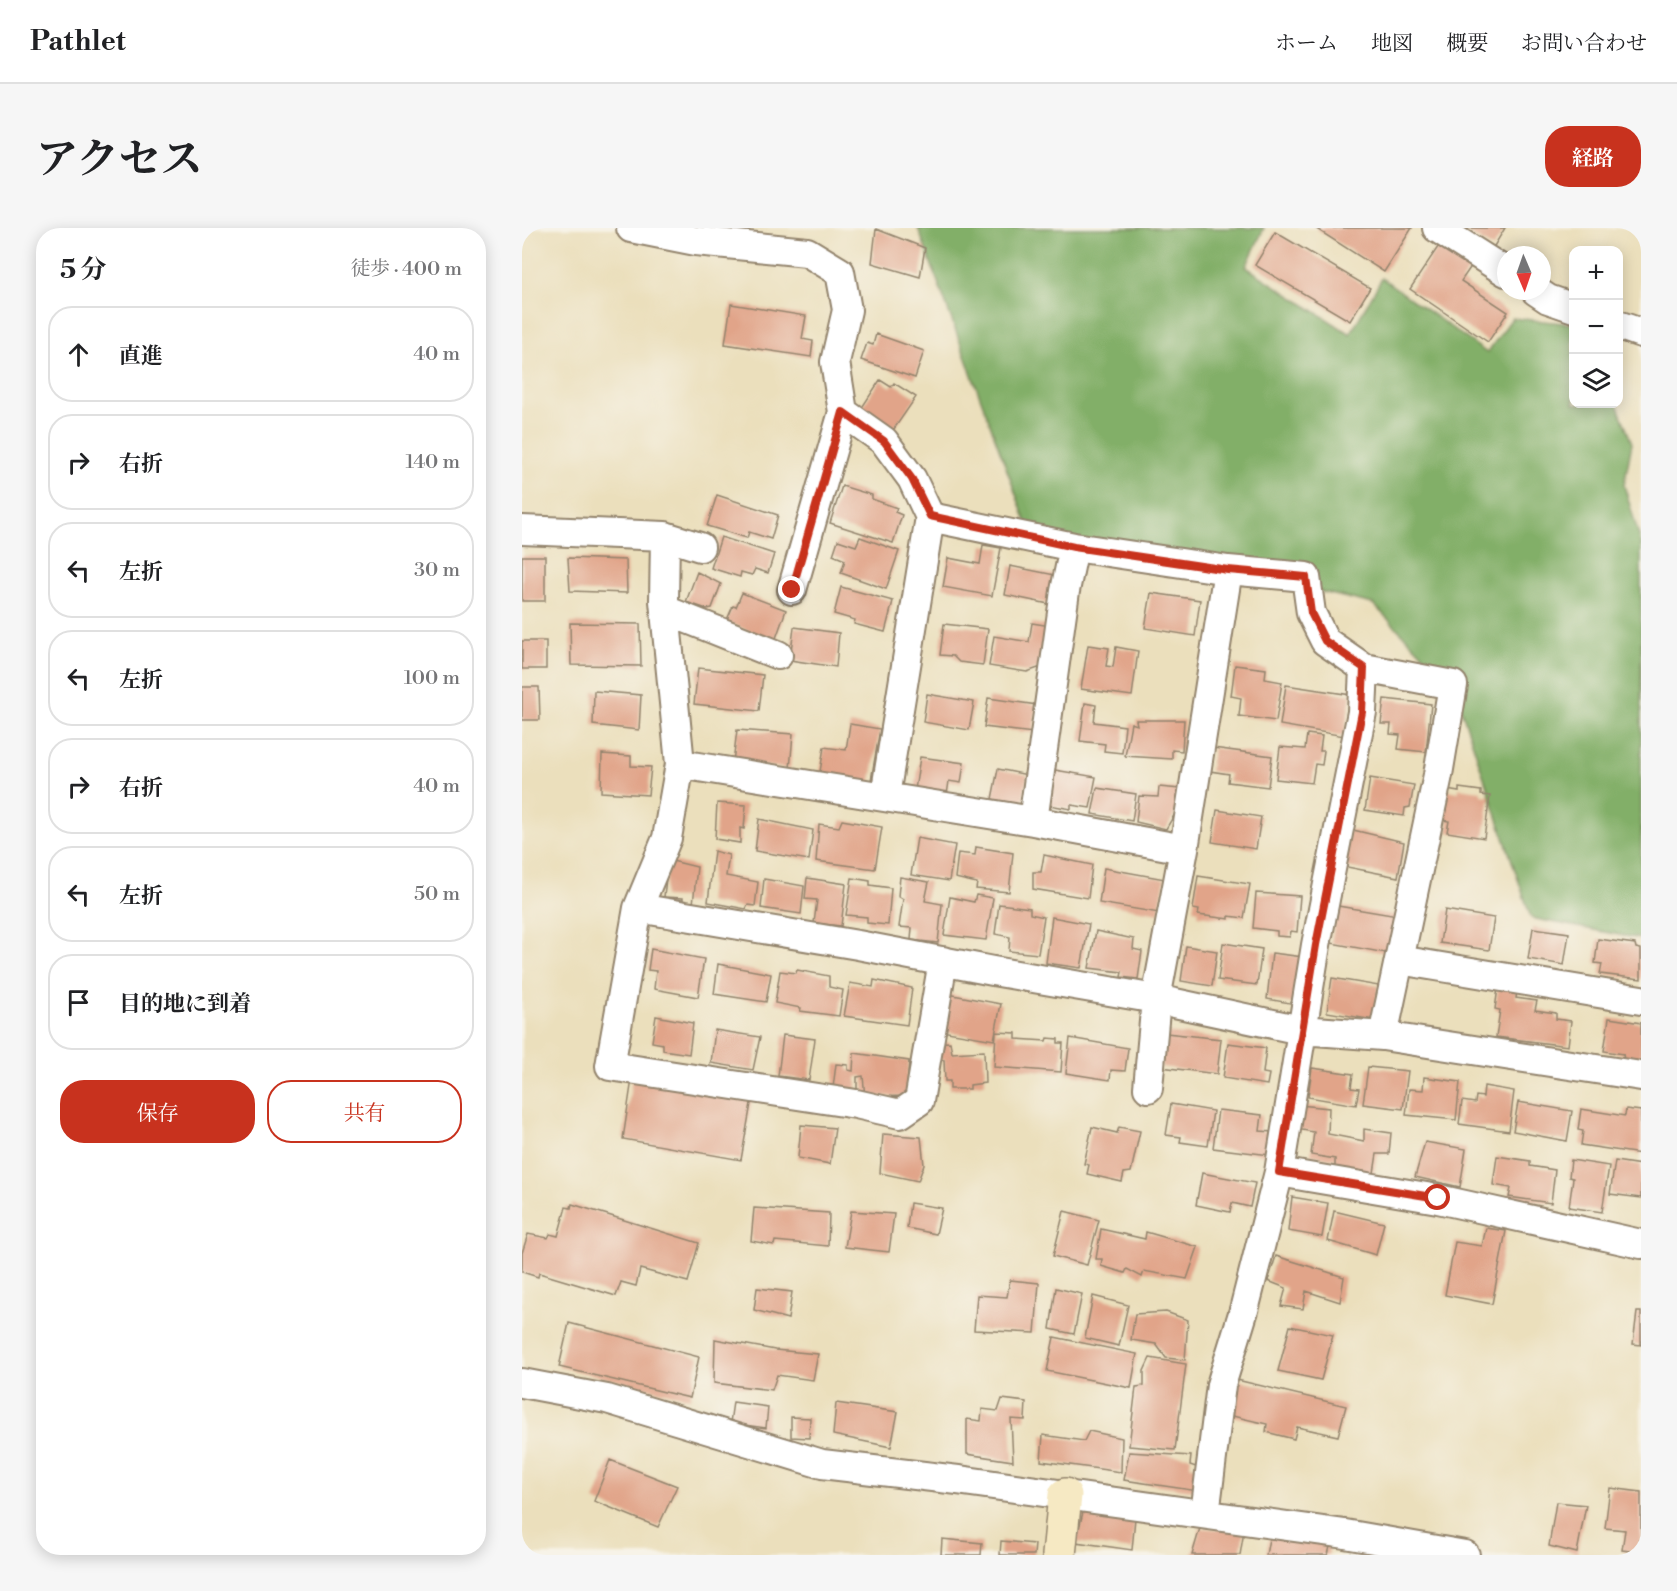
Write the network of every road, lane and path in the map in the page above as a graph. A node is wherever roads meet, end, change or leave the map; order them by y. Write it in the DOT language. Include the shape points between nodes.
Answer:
graph roads {
  1 [pos="631,228"];
  2 [pos="1437,228"];
  3 [pos="1497,266"];
  4 [pos="1551,300"];
  5 [pos="1569,306"];
  6 [pos="1623,327"];
  7 [pos="1641,333"];
  8 [pos="843,412"];
  9 [pos="930,516"];
  10 [pos="522,530"];
  11 [pos="665,536"];
  12 [pos="700,547"];
  13 [pos="1074,547"];
  14 [pos="1228,570"];
  15 [pos="792,590"];
  16 [pos="665,610"];
  17 [pos="778,655"];
  18 [pos="1364,668"];
  19 [pos="680,764"];
  20 [pos="885,796"];
  21 [pos="1033,821"];
  22 [pos="1184,849"];
  23 [pos="638,908"];
  24 [pos="1399,960"];
  25 [pos="943,961"];
  26 [pos="1156,999"];
  27 [pos="1641,1000"];
  28 [pos="1302,1030"];
  29 [pos="1383,1036"];
  30 [pos="1641,1076"];
  31 [pos="1148,1088"];
  32 [pos="1279,1172"];
  33 [pos="1641,1244"];
  34 [pos="522,1383"];
  35 [pos="1065,1495"];
  36 [pos="1205,1514"];
  37 [pos="1344,1544"];
  38 [pos="1059,1555"];
  39 [pos="1465,1555"];
  1 -- 8 [label="street" via="696,241 807,252 840,272 847,310 835,362"];
  2 -- 3 [label="street"];
  4 -- 5 [label="street"];
  6 -- 7 [label="street"];
  8 -- 9 [label="street" via="884,441 912,479"];
  8 -- 15 [label="street"];
  9 -- 13 [label="street"];
  9 -- 20 [label="street"];
  10 -- 11 [label="street"];
  11 -- 12 [label="street"];
  11 -- 16 [label="street"];
  13 -- 14 [label="street"];
  13 -- 21 [label="street"];
  14 -- 18 [label="street" via="1306,577 1311,613 1325,641"];
  14 -- 22 [label="street"];
  16 -- 17 [label="street"];
  16 -- 19 [label="street"];
  18 -- 24 [label="street" via="1453,685"];
  18 -- 28 [label="street" via="1362,712"];
  19 -- 20 [label="street"];
  19 -- 23 [label="street" via="667,838"];
  20 -- 21 [label="street"];
  21 -- 22 [label="street"];
  22 -- 26 [label="street"];
  23 -- 25 [label="street"];
  23 -- 25 [label="street" via="610,1066 626,1070 900,1114 919,1101"];
  24 -- 27 [label="street"];
  24 -- 29 [label="street"];
  25 -- 26 [label="street"];
  26 -- 28 [label="street"];
  26 -- 31 [label="street"];
  28 -- 29 [label="street"];
  28 -- 32 [label="street"];
  29 -- 30 [label="street"];
  32 -- 33 [label="street" via="1438,1198"];
  32 -- 36 [label="street" via="1221,1385"];
  34 -- 35 [label="street" via="607,1399 822,1464"];
  35 -- 36 [label="street"];
  35 -- 38 [label="street"];
  36 -- 37 [label="street"];
  37 -- 39 [label="street"];
}
